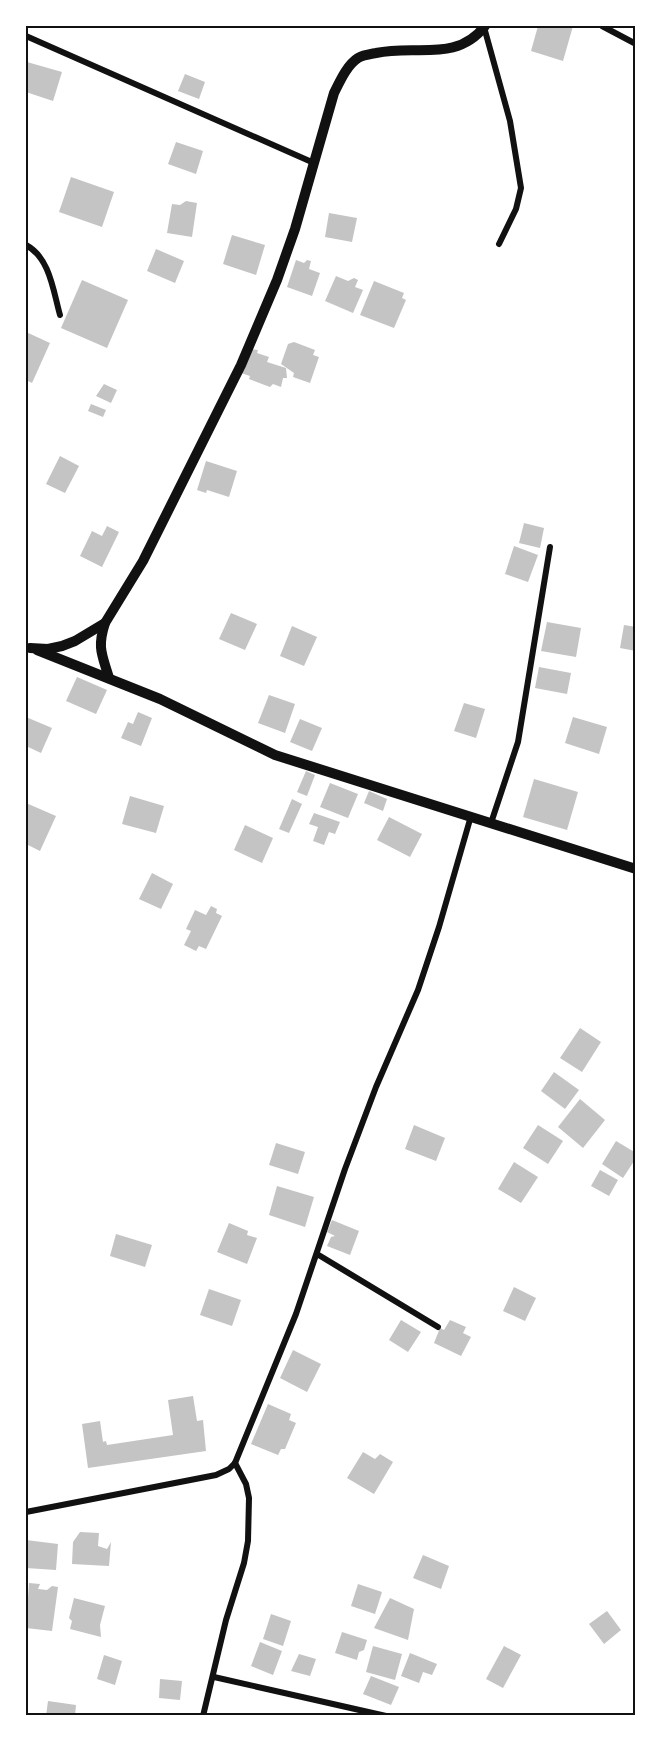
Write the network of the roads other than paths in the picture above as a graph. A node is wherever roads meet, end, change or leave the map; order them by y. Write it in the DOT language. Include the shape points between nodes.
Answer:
graph roads {
  1 [pos="484,26"];
  2 [pos="602,26"];
  3 [pos="26,36"];
  4 [pos="636,44"];
  5 [pos="314,163"];
  6 [pos="499,244"];
  7 [pos="26,245"];
  8 [pos="60,315"];
  9 [pos="550,547"];
  10 [pos="105,623"];
  11 [pos="28,647"];
  12 [pos="109,678"];
  13 [pos="471,816"];
  14 [pos="491,823"];
  15 [pos="636,869"];
  16 [pos="317,1254"];
  17 [pos="438,1327"];
  18 [pos="235,1463"];
  19 [pos="26,1512"];
  20 [pos="214,1677"];
  21 [pos="203,1716"];
  22 [pos="386,1716"];
  1 -- 5 [label="street" via="474,38 446,50 402,50 358,58 342,76 334,93"];
  1 -- 6 [label="street" via="510,121 521,188 516,209"];
  2 -- 4 [label="street"];
  3 -- 5 [label="street"];
  5 -- 10 [label="street" via="277,280 241,365 154,540"];
  7 -- 8 [label="street" via="47,268"];
  9 -- 14 [label="street" via="518,742"];
  10 -- 11 [label="street" via="62,646"];
  10 -- 12 [label="street" via="100,653"];
  11 -- 12 [label="street"];
  12 -- 13 [label="street" via="275,755"];
  13 -- 14 [label="street"];
  13 -- 16 [label="street" via="418,990 376,1087"];
  14 -- 15 [label="street"];
  16 -- 17 [label="street"];
  16 -- 18 [label="street"];
  18 -- 19 [label="street" via="216,1475"];
  18 -- 20 [label="street" via="249,1498 248,1541"];
  20 -- 21 [label="street"];
  20 -- 22 [label="street"];
}
